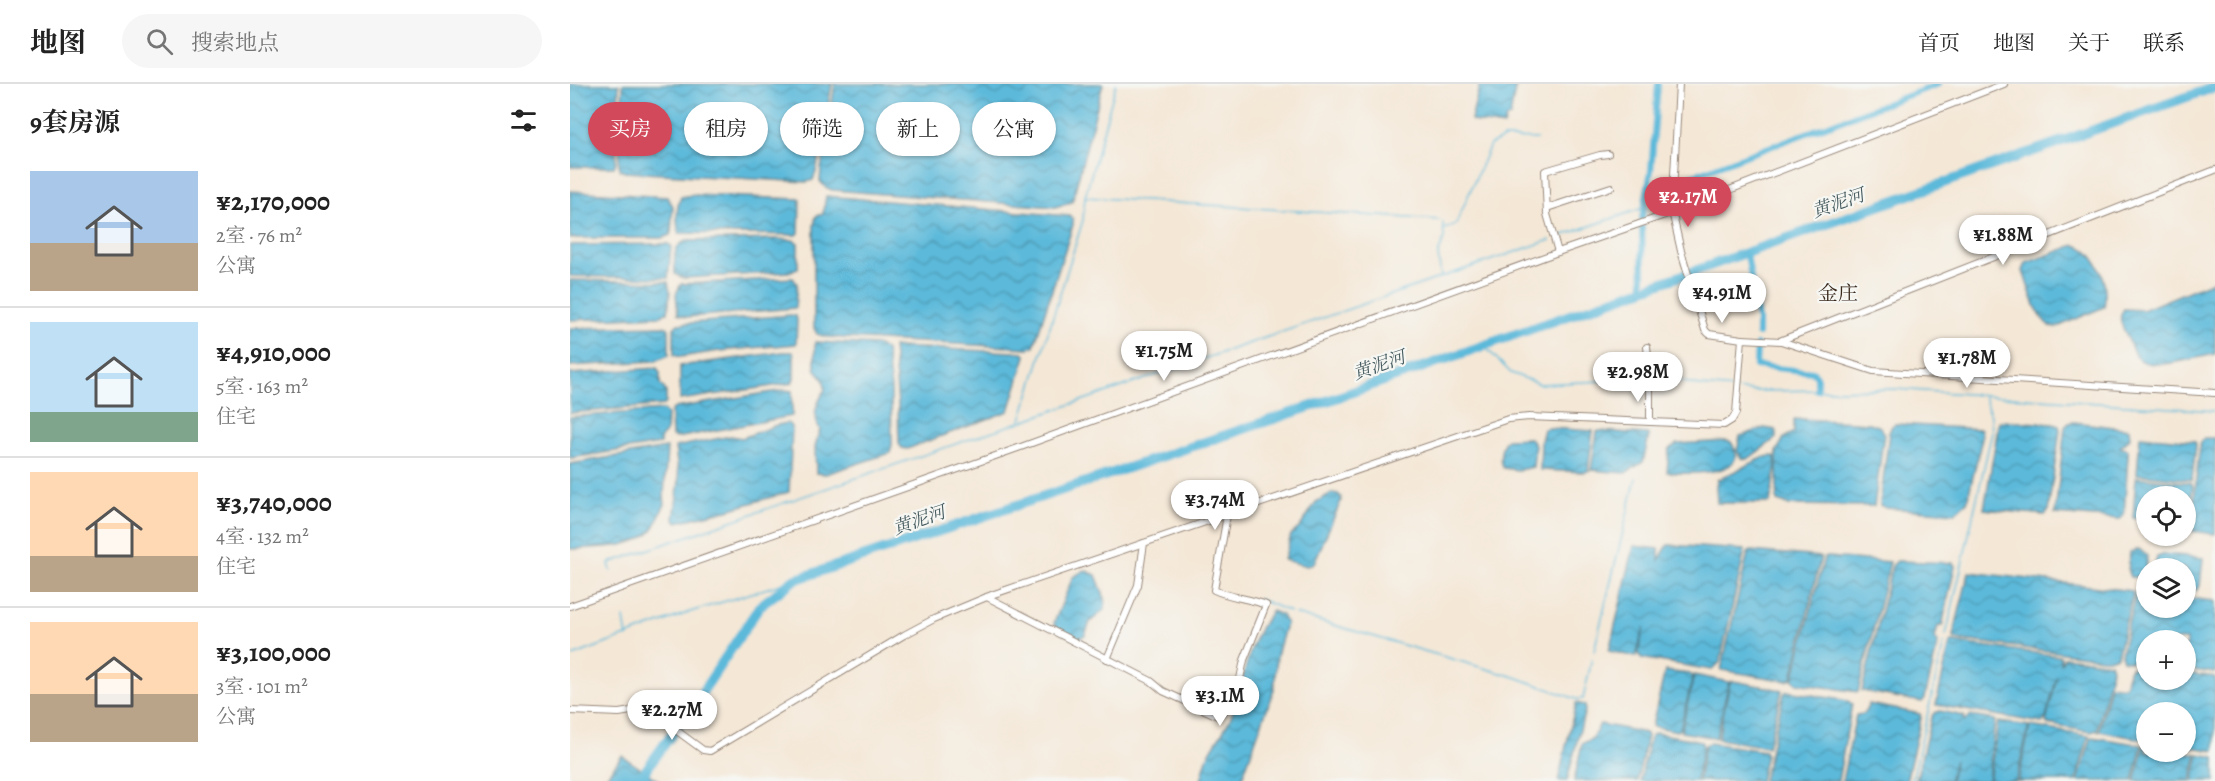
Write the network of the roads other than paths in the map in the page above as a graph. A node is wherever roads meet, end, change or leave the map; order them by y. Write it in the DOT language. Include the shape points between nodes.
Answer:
graph roads {
  1 [pos="1679,84"];
  2 [pos="2004,84"];
  3 [pos="1608,154"];
  4 [pos="2215,170"];
  5 [pos="1611,187"];
  6 [pos="1547,208"];
  7 [pos="1672,211"];
  8 [pos="1558,252"];
  9 [pos="1742,339"];
  10 [pos="1781,341"];
  11 [pos="1647,347"];
  12 [pos="2215,393"];
  13 [pos="1650,422"];
  14 [pos="1227,515"];
  15 [pos="1144,543"];
  16 [pos="987,597"];
  17 [pos="570,606"];
  18 [pos="1107,659"];
  19 [pos="570,711"];
  1 -- 7 [label="street"];
  2 -- 7 [label="street"];
  3 -- 6 [label="street" via="1545,171"];
  4 -- 10 [label="street"];
  5 -- 6 [label="street"];
  6 -- 8 [label="street"];
  7 -- 8 [label="street"];
  7 -- 9 [label="street" via="1705,330"];
  8 -- 17 [label="street"];
  9 -- 10 [label="street"];
  9 -- 13 [label="street" via="1738,404 1732,420 1724,425"];
  10 -- 12 [label="street" via="1873,371"];
  11 -- 13 [label="street"];
  13 -- 14 [label="street" via="1508,419"];
  14 -- 15 [label="street"];
  14 -- 18 [label="street" via="1214,590 1266,605 1244,660 1235,702 1218,716"];
  15 -- 16 [label="street"];
  15 -- 18 [label="street" via="1138,585"];
  16 -- 18 [label="street"];
  16 -- 19 [label="street" via="904,635 710,751 703,750 654,713"];
}
